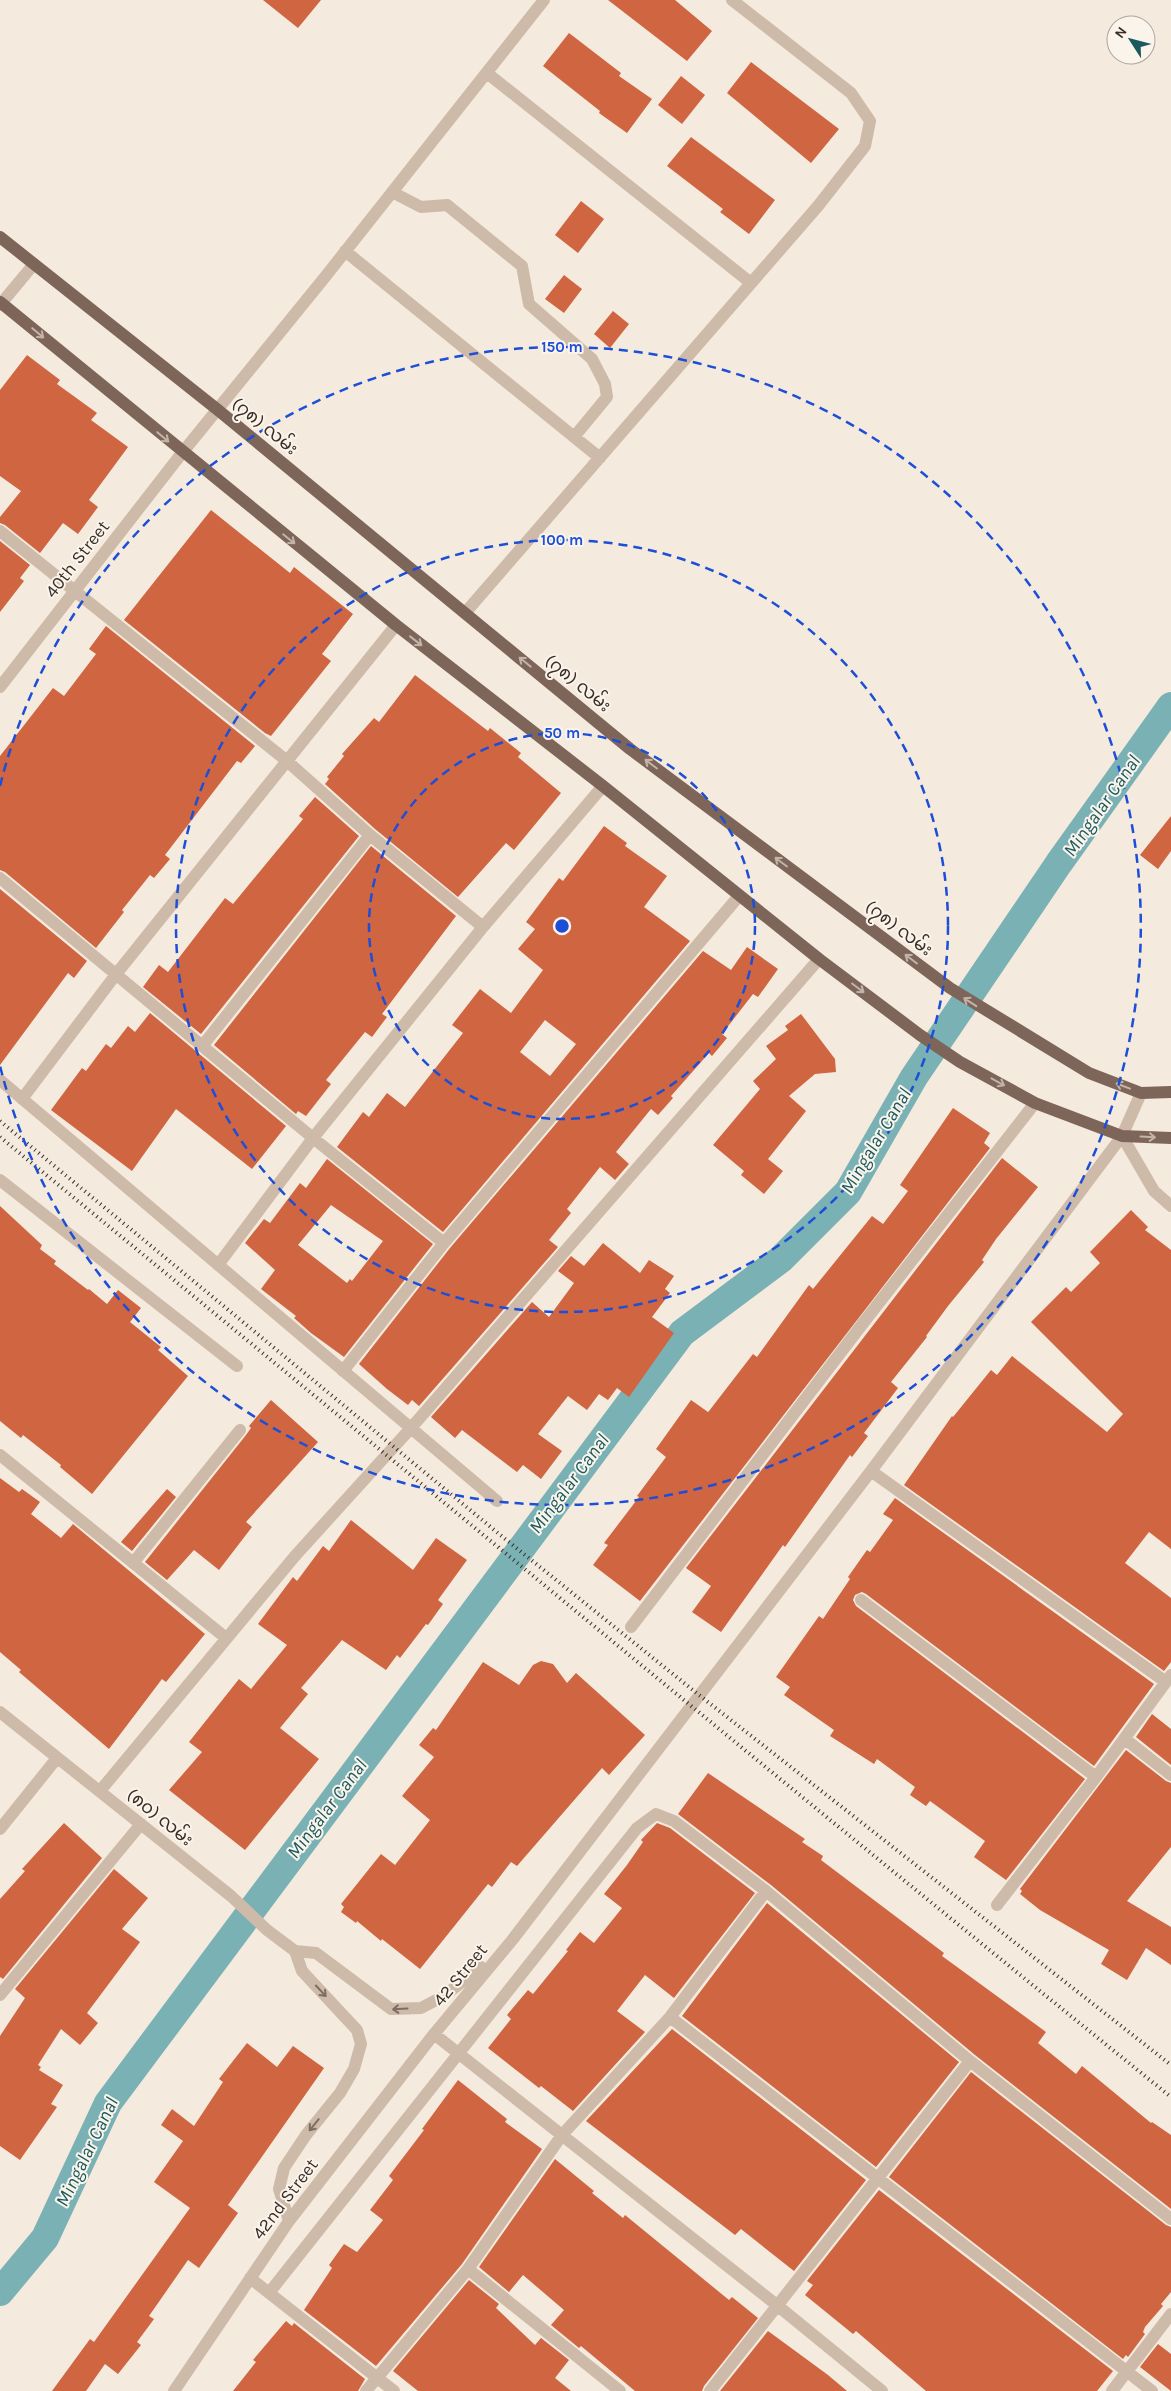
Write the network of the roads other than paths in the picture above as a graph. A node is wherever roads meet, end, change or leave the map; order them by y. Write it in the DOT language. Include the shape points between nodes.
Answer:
graph roads {
  1 [pos="544,0"];
  2 [pos="732,0"];
  3 [pos="487,73"];
  4 [pos="392,192"];
  5 [pos="0,237"];
  6 [pos="346,251"];
  7 [pos="34,264"];
  8 [pos="751,283"];
  9 [pos="0,304"];
  10 [pos="218,410"];
  11 [pos="574,437"];
  12 [pos="182,453"];
  13 [pos="600,458"];
  14 [pos="0,531"];
  15 [pos="74,592"];
  16 [pos="465,613"];
  17 [pos="396,625"];
  18 [pos="0,687"];
  19 [pos="287,761"];
  20 [pos="603,786"];
  21 [pos="370,835"];
  22 [pos="0,878"];
  23 [pos="740,896"];
  24 [pos="483,927"];
  25 [pos="819,959"];
  26 [pos="117,973"];
  27 [pos="203,1045"];
  28 [pos="0,1080"];
  29 [pos="1171,1092"];
  30 [pos="1141,1093"];
  31 [pos="22,1099"];
  32 [pos="1035,1103"];
  33 [pos="1122,1136"];
  34 [pos="313,1138"];
  35 [pos="1171,1138"];
  36 [pos="0,1180"];
  37 [pos="1171,1206"];
  38 [pos="444,1243"];
  39 [pos="218,1265"];
  40 [pos="237,1366"];
  41 [pos="343,1371"];
  42 [pos="411,1428"];
  43 [pos="240,1430"];
  44 [pos="0,1455"];
  45 [pos="871,1471"];
  46 [pos="497,1501"];
  47 [pos="134,1563"];
  48 [pos="860,1600"];
  49 [pos="631,1626"];
  50 [pos="226,1638"];
  51 [pos="1168,1678"];
  52 [pos="0,1712"];
  53 [pos="1125,1739"];
  54 [pos="57,1758"];
  55 [pos="1171,1775"];
  56 [pos="1096,1777"];
  57 [pos="100,1790"];
  58 [pos="141,1824"];
  59 [pos="0,1829"];
  60 [pos="766,1891"];
  61 [pos="997,1905"];
  62 [pos="513,1939"];
  63 [pos="295,1951"];
  64 [pos="0,1995"];
  65 [pos="670,2017"];
  66 [pos="434,2034"];
  67 [pos="458,2054"];
  68 [pos="970,2061"];
  69 [pos="562,2135"];
  70 [pos="876,2178"];
  71 [pos="1171,2219"];
  72 [pos="289,2221"];
  73 [pos="468,2269"];
  74 [pos="250,2278"];
  75 [pos="269,2293"];
  76 [pos="778,2306"];
  77 [pos="1171,2314"];
  78 [pos="1128,2371"];
  79 [pos="378,2379"];
  80 [pos="174,2391"];
  81 [pos="366,2391"];
  82 [pos="394,2391"];
  83 [pos="620,2391"];
  84 [pos="710,2391"];
  85 [pos="882,2391"];
  86 [pos="1112,2391"];
  87 [pos="1152,2391"];
  1 -- 3 [label="street, 40th Street"];
  2 -- 8 [label="street" via="850,93 870,120 865,146"];
  3 -- 4 [label="street, 40th Street"];
  3 -- 8 [label="street"];
  4 -- 6 [label="street, 40th Street"];
  4 -- 11 [label="street" via="421,207 447,204 522,266 529,304 592,358 605,384 607,398"];
  5 -- 7 [label="main road, (၇၈) လမ်း"];
  6 -- 10 [label="street, 40th Street"];
  6 -- 11 [label="street"];
  7 -- 9 [label="street"];
  7 -- 10 [label="main road, (၇၈) လမ်း"];
  8 -- 13 [label="street"];
  9 -- 12 [label="main road, one-way"];
  10 -- 12 [label="street, 40th Street"];
  10 -- 16 [label="main road, (၇၈) လမ်း"];
  11 -- 13 [label="street"];
  12 -- 15 [label="street, 40th Street"];
  12 -- 17 [label="main road, one-way"];
  13 -- 16 [label="street"];
  14 -- 15 [label="street"];
  15 -- 18 [label="street, 40th Street"];
  15 -- 19 [label="street"];
  30 -- 16 [label="main road, (၇၈) လမ်း, one-way" via="1089,1073 950,988 630,748"];
  17 -- 19 [label="street"];
  17 -- 20 [label="main road, one-way"];
  19 -- 21 [label="street"];
  19 -- 26 [label="street"];
  20 -- 23 [label="main road"];
  20 -- 24 [label="street"];
  21 -- 24 [label="street"];
  21 -- 27 [label="street"];
  22 -- 26 [label="street"];
  23 -- 25 [label="main road"];
  23 -- 38 [label="street"];
  24 -- 34 [label="street"];
  25 -- 32 [label="main road, one-way" via="960,1062"];
  25 -- 42 [label="street"];
  26 -- 27 [label="street"];
  26 -- 31 [label="street"];
  27 -- 34 [label="street"];
  28 -- 31 [label="street"];
  29 -- 30 [label="main road, (၇၈) လမ်း"];
  30 -- 33 [label="street"];
  31 -- 39 [label="street"];
  32 -- 33 [label="main road"];
  32 -- 49 [label="street"];
  33 -- 35 [label="main road, one-way"];
  33 -- 37 [label="street" via="1154,1191"];
  33 -- 45 [label="street"];
  34 -- 38 [label="street"];
  34 -- 39 [label="street"];
  36 -- 40 [label="street"];
  38 -- 41 [label="street"];
  39 -- 41 [label="street"];
  41 -- 42 [label="street"];
  42 -- 46 [label="street"];
  42 -- 50 [label="street"];
  43 -- 47 [label="street"];
  44 -- 47 [label="street"];
  45 -- 51 [label="street"];
  45 -- 62 [label="street"];
  47 -- 50 [label="street"];
  48 -- 56 [label="street"];
  50 -- 57 [label="street"];
  51 -- 53 [label="street"];
  52 -- 54 [label="street, (၈၀) လမ်း"];
  53 -- 55 [label="street"];
  53 -- 56 [label="street"];
  54 -- 57 [label="street, (၈၀) လမ်း"];
  54 -- 59 [label="street"];
  56 -- 61 [label="street"];
  57 -- 58 [label="street, (၈၀) လမ်း"];
  58 -- 63 [label="street, (၈၀) လမ်း"];
  58 -- 64 [label="street"];
  60 -- 65 [label="street"];
  60 -- 67 [label="street" via="674,1821 656,1814 637,1828"];
  60 -- 68 [label="street"];
  62 -- 63 [label="street, (၈၀) လမ်း, one-way" via="465,1981 421,2008 391,2009 316,1953"];
  62 -- 66 [label="street, 42 Street"];
  63 -- 72 [label="street, one-way" via="302,1971 357,2030 361,2044 354,2069 340,2093 284,2168 279,2189"];
  65 -- 69 [label="street"];
  65 -- 70 [label="street"];
  66 -- 67 [label="street"];
  66 -- 72 [label="street, 42nd Street"];
  67 -- 69 [label="street"];
  67 -- 75 [label="street"];
  68 -- 70 [label="street"];
  68 -- 71 [label="street"];
  69 -- 73 [label="street"];
  69 -- 76 [label="street"];
  70 -- 76 [label="street"];
  70 -- 78 [label="street"];
  72 -- 74 [label="street, 42nd Street"];
  73 -- 79 [label="street"];
  73 -- 83 [label="street"];
  74 -- 75 [label="street"];
  74 -- 80 [label="street, 42nd Street"];
  75 -- 79 [label="street"];
  76 -- 84 [label="street"];
  76 -- 85 [label="street"];
  77 -- 78 [label="street"];
  78 -- 86 [label="street"];
  78 -- 87 [label="street"];
  79 -- 81 [label="street"];
  79 -- 82 [label="street"];
}
